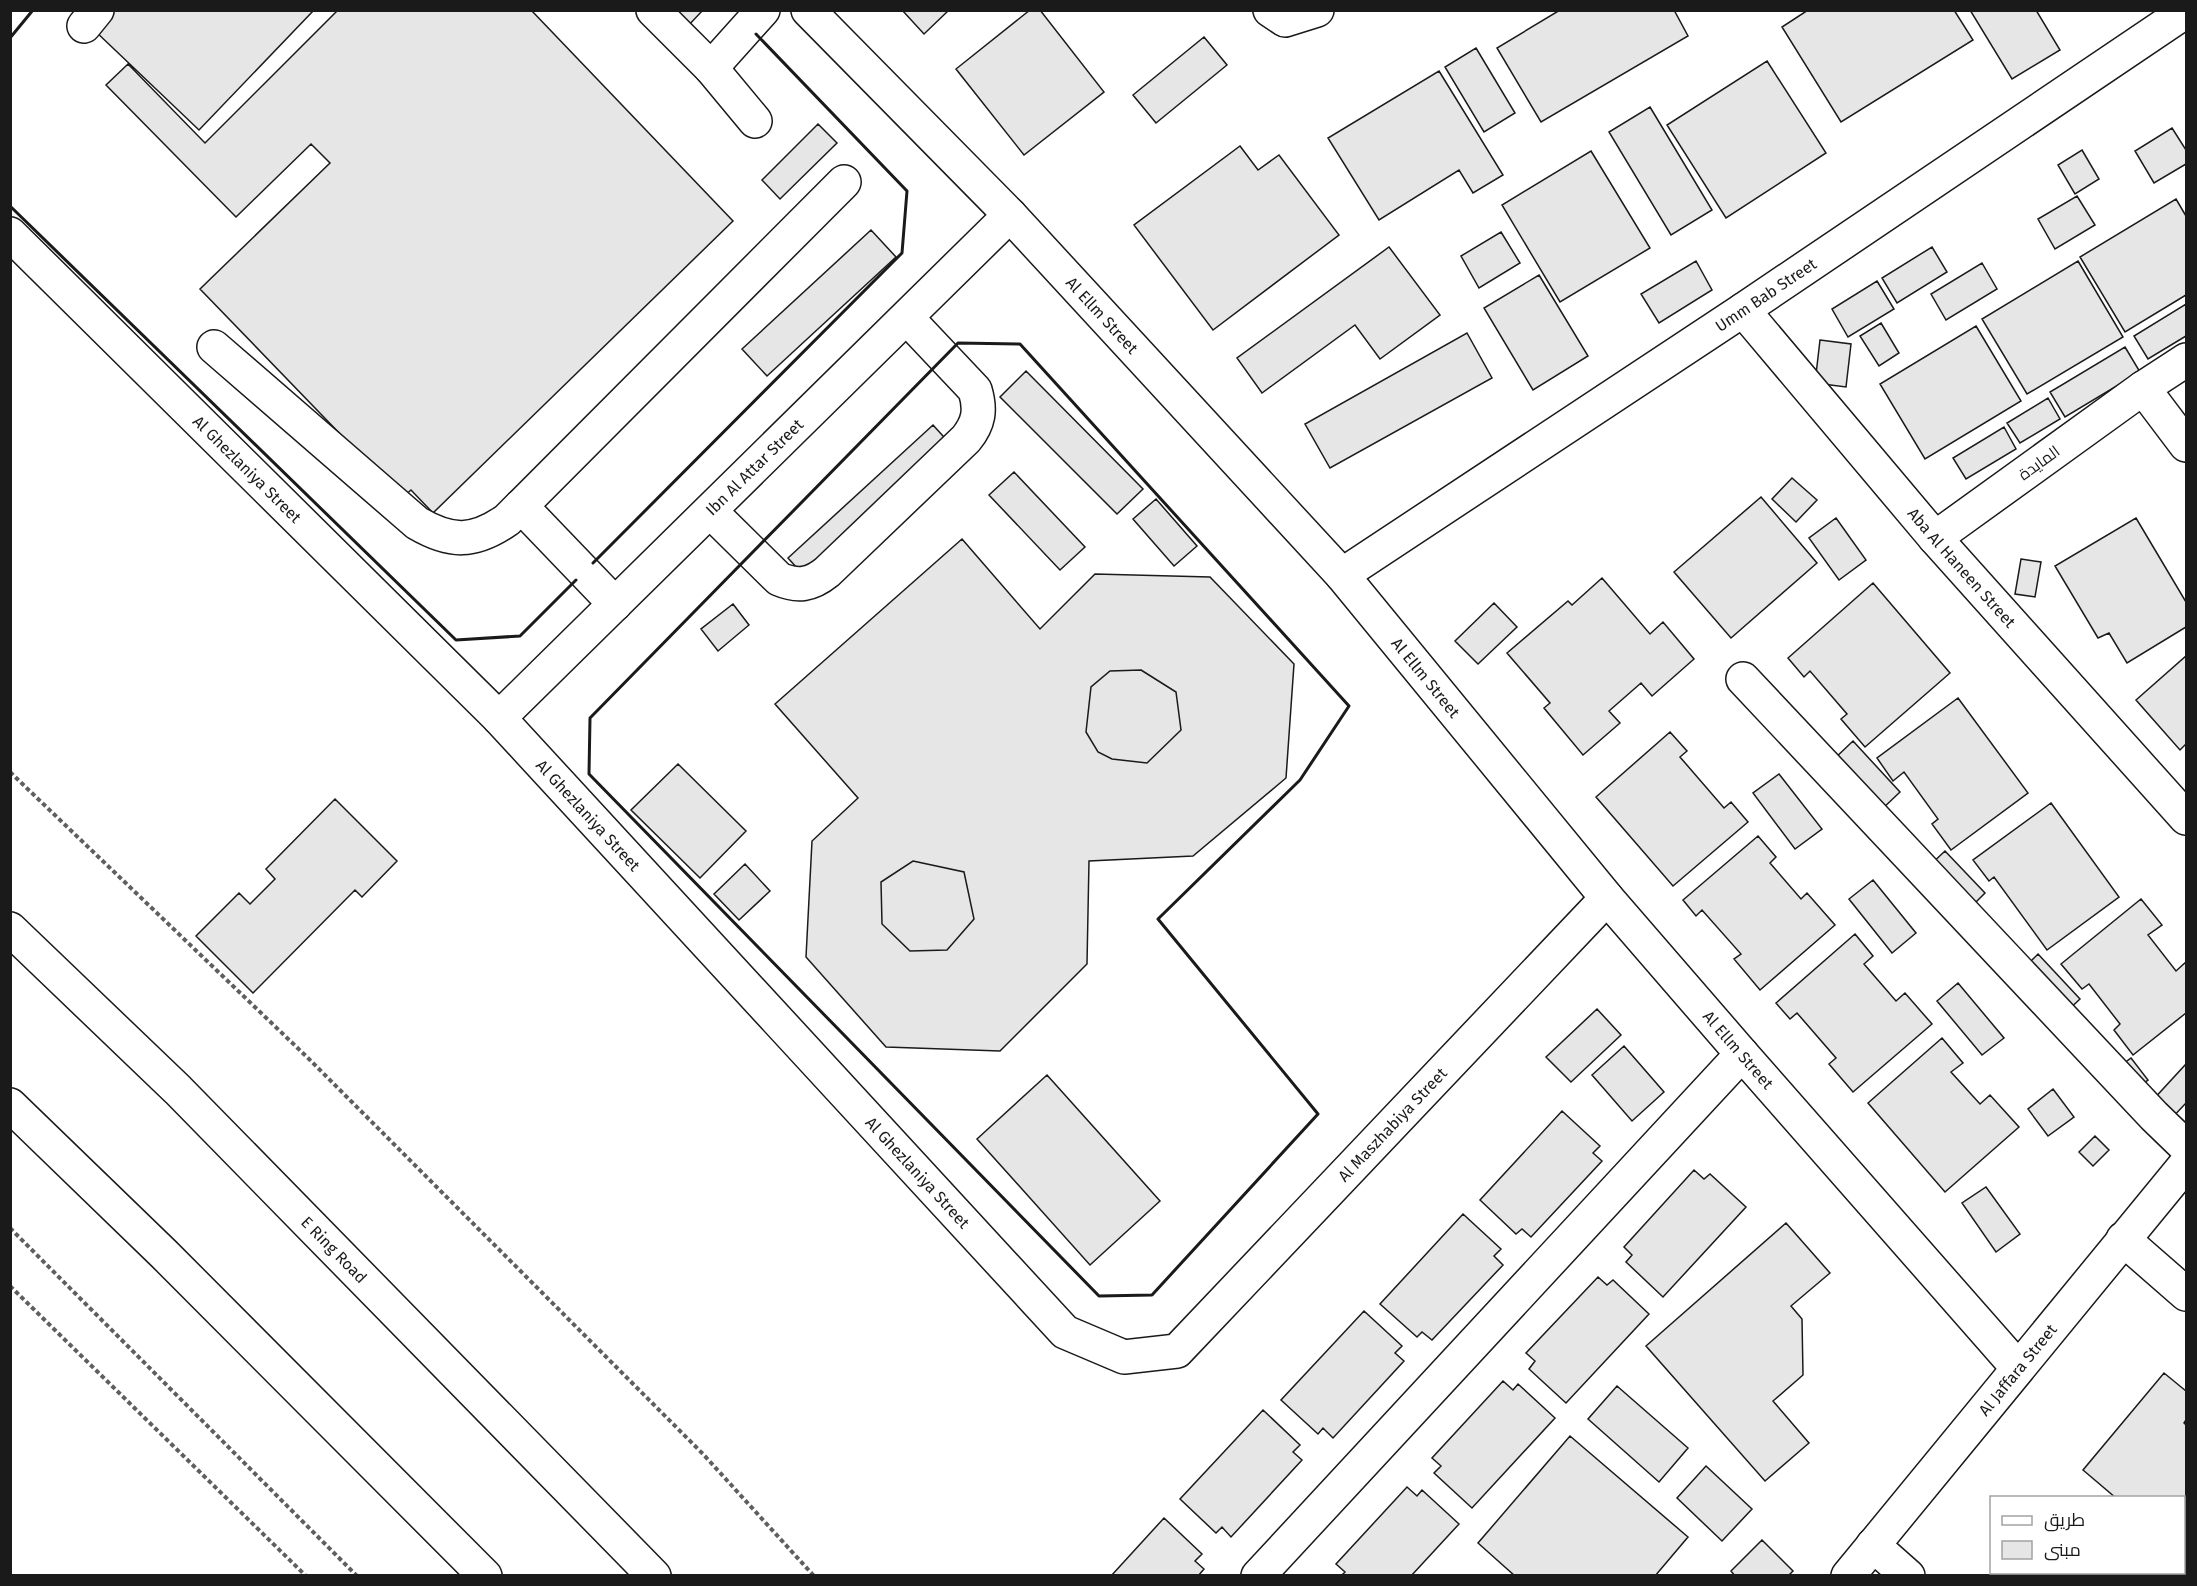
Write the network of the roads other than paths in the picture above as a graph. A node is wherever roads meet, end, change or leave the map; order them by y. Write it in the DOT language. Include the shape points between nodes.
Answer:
graph roads {
  1 [pos="653,10"];
  2 [pos="763,10"];
  3 [pos="808,10"];
  4 [pos="1270,10"];
  5 [pos="1317,10"];
  6 [pos="2187,10"];
  7 [pos="711,68"];
  8 [pos="755,121"];
  9 [pos="844,182"];
  10 [pos="1010,215"];
  11 [pos="10,234"];
  12 [pos="1743,310"];
  13 [pos="907,318"];
  14 [pos="214,347"];
  15 [pos="2187,360"];
  16 [pos="2143,388"];
  17 [pos="2187,445"];
  18 [pos="521,506"];
  19 [pos="710,511"];
  20 [pos="1935,538"];
  21 [pos="1342,574"];
  22 [pos="615,604"];
  23 [pos="1743,679"];
  24 [pos="499,718"];
  25 [pos="2187,818"];
  26 [pos="1607,897"];
  27 [pos="10,929"];
  28 [pos="1742,1054"];
  29 [pos="10,1105"];
  30 [pos="2187,1147"];
  31 [pos="2187,1164"];
  32 [pos="2123,1239"];
  33 [pos="2187,1293"];
  34 [pos="1177,1351"];
  35 [pos="2018,1368"];
  36 [pos="1873,1545"];
  37 [pos="475,1568"];
  38 [pos="654,1575"];
  39 [pos="1258,1575"];
  40 [pos="1848,1575"];
  41 [pos="1908,1575"];
  1 -- 7 [label="street"];
  2 -- 7 [label="street"];
  3 -- 10 [label="street, Al Ellm Street"];
  4 -- 5 [label="street" via="1285,20"];
  6 -- 12 [label="street, Umm Bab Street"];
  7 -- 8 [label="street"];
  9 -- 18 [label="street"];
  10 -- 13 [label="street, Ibn Al Attar Street"];
  10 -- 21 [label="street, Al Ellm Street"];
  11 -- 24 [label="street, Al Ghezlaniya Street"];
  12 -- 20 [label="street, Aba Al Haneen Street"];
  12 -- 21 [label="street, Umm Bab Street"];
  13 -- 19 [label="street, Ibn Al Attar Street"];
  13 -- 19 [label="street" via="975,390 979,416 966,439 827,572 804,584 779,579"];
  14 -- 18 [label="street" via="417,523 433,532 452,538 472,537 491,531"];
  15 -- 16 [label="street, المايدة"];
  16 -- 17 [label="street"];
  16 -- 20 [label="street, المايدة"];
  18 -- 22 [label="street"];
  19 -- 22 [label="street, Ibn Al Attar Street"];
  20 -- 25 [label="street, Aba Al Haneen Street"];
  21 -- 26 [label="street, Al Ellm Street"];
  22 -- 24 [label="street, Ibn Al Attar Street"];
  23 -- 30 [label="street"];
  24 -- 34 [label="street, Al Ghezlaniya Street" via="1065,1332 1124,1357"];
  26 -- 28 [label="street, Al Ellm Street"];
  26 -- 34 [label="street, Al Maszhabiya Street"];
  27 -- 38 [label="street, E Ring Road" via="178,1090"];
  28 -- 35 [label="street, Al Ellm Street"];
  28 -- 39 [label="street"];
  29 -- 37 [label="street" via="164,1254"];
  31 -- 32 [label="street, Al Jaffara Street"];
  32 -- 33 [label="street"];
  32 -- 35 [label="street, Al Jaffara Street"];
  35 -- 36 [label="street, Al Jaffara Street"];
  36 -- 40 [label="street, Al Jaffara Street"];
  36 -- 41 [label="street"];
}
